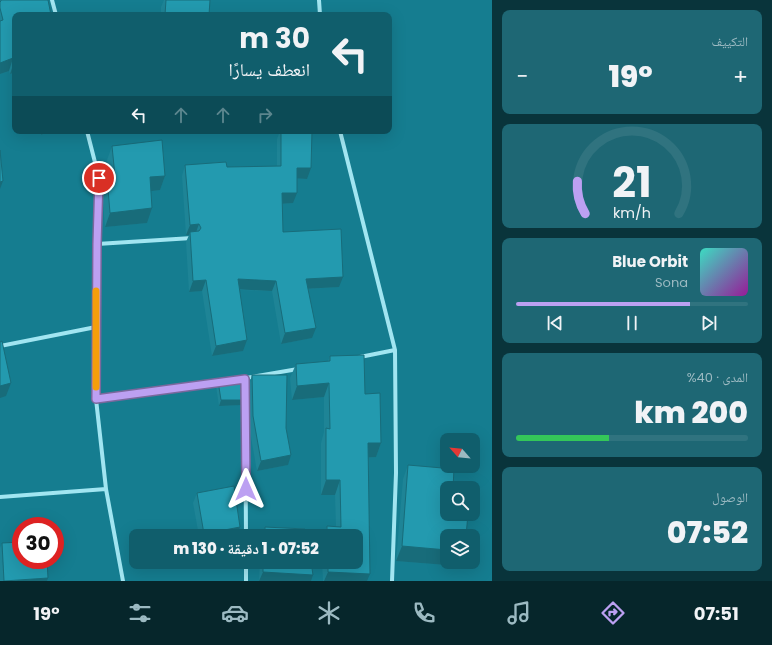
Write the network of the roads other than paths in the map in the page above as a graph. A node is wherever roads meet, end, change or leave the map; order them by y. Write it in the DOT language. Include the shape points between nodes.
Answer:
graph roads {
  1 [pos="52,0"];
  2 [pos="319,0"];
  3 [pos="55,12"];
  4 [pos="320,12"];
  5 [pos="88,134"];
  6 [pos="341,134"];
  7 [pos="194,238"];
  8 [pos="97,244"];
  9 [pos="96,327"];
  10 [pos="0,346"];
  11 [pos="395,350"];
  12 [pos="358,357"];
  13 [pos="305,367"];
  14 [pos="245,379"];
  15 [pos="238,380"];
  16 [pos="230,381"];
  17 [pos="96,399"];
  18 [pos="106,490"];
  19 [pos="0,497"];
  20 [pos="246,529"];
  21 [pos="246,569"];
  22 [pos="123,581"];
  23 [pos="246,581"];
  24 [pos="392,581"];
  1 -- 3 [label="street"];
  2 -- 4 [label="street"];
  5 -- 8 [label="street" via="99,178"];
  6 -- 11 [label="street"];
  7 -- 8 [label="street"];
  8 -- 9 [label="street"];
  9 -- 10 [label="street"];
  9 -- 17 [label="street"];
  11 -- 12 [label="street"];
  11 -- 24 [label="street" via="396,473"];
  13 -- 14 [label="street"];
  14 -- 15 [label="street"];
  14 -- 20 [label="street"];
  16 -- 17 [label="street"];
  17 -- 18 [label="street"];
  18 -- 19 [label="street"];
  18 -- 22 [label="street"];
  21 -- 23 [label="street"];
}
